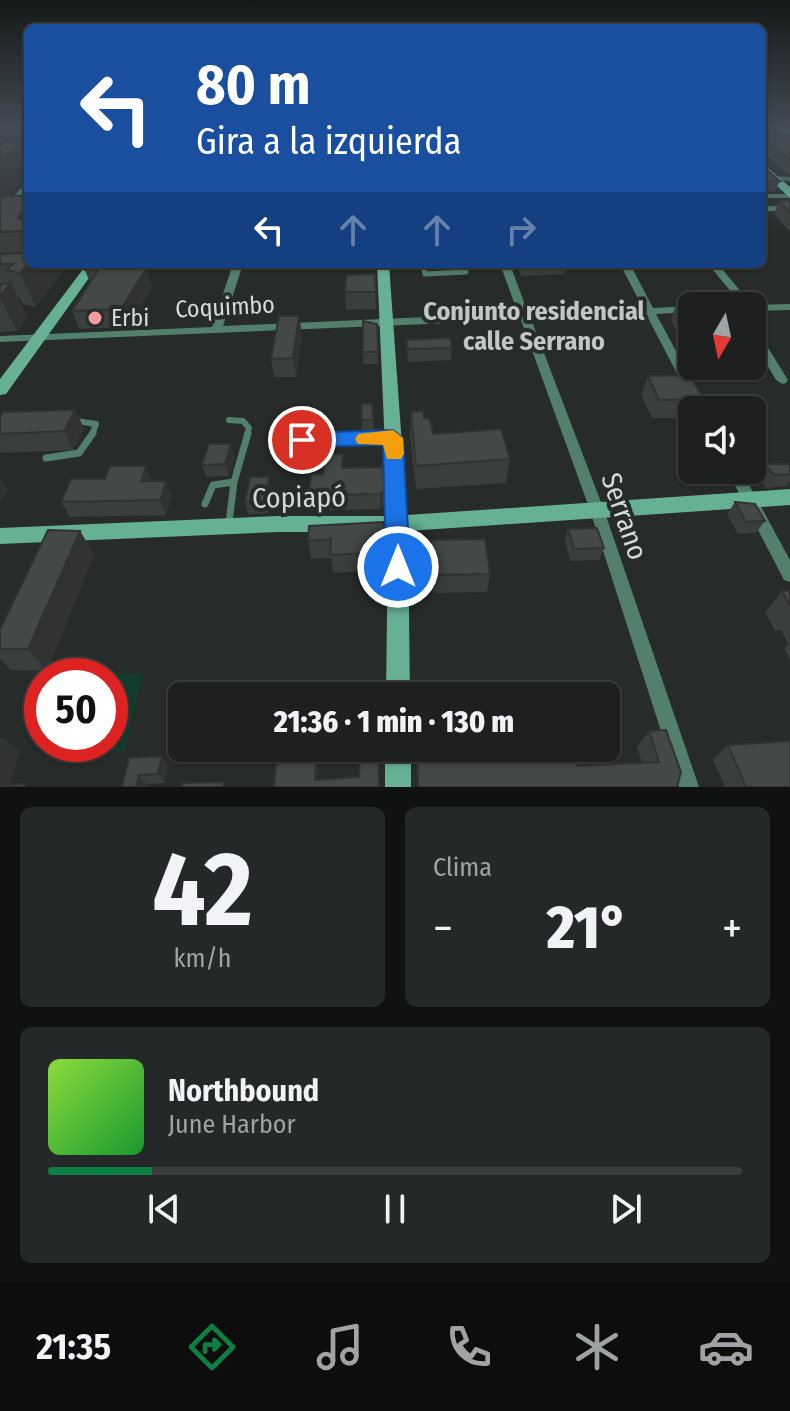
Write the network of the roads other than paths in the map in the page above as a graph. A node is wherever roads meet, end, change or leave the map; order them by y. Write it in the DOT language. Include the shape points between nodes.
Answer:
graph roads {
  1 [pos="767,172"];
  2 [pos="790,179"];
  3 [pos="24,190"];
  4 [pos="790,195"];
  5 [pos="766,196"];
  6 [pos="790,208"];
  7 [pos="766,209"];
  8 [pos="0,215"];
  9 [pos="0,223"];
  10 [pos="14,223"];
  11 [pos="90,268"];
  12 [pos="237,268"];
  13 [pos="383,268"];
  14 [pos="424,268"];
  15 [pos="443,268"];
  16 [pos="465,268"];
  17 [pos="507,268"];
  18 [pos="628,268"];
  19 [pos="716,268"];
  20 [pos="444,273"];
  21 [pos="735,292"];
  22 [pos="786,307"];
  23 [pos="678,310"];
  24 [pos="650,311"];
  25 [pos="525,317"];
  26 [pos="790,319"];
  27 [pos="386,323"];
  28 [pos="216,330"];
  29 [pos="39,338"];
  30 [pos="0,339"];
  31 [pos="766,353"];
  32 [pos="782,380"];
  33 [pos="0,390"];
  34 [pos="695,396"];
  35 [pos="229,420"];
  36 [pos="65,422"];
  37 [pos="393,438"];
  38 [pos="302,440"];
  39 [pos="46,458"];
  40 [pos="234,482"];
  41 [pos="741,484"];
  42 [pos="790,497"];
  43 [pos="750,500"];
  44 [pos="205,504"];
  45 [pos="597,510"];
  46 [pos="398,524"];
  47 [pos="228,526"];
  48 [pos="0,536"];
  49 [pos="790,575"];
  50 [pos="398,682"];
  51 [pos="398,762"];
  52 [pos="398,787"];
  53 [pos="689,787"];
  1 -- 2 [label="street"];
  1 -- 4 [label="main road"];
  3 -- 8 [label="street"];
  4 -- 5 [label="street"];
  6 -- 7 [label="lane"];
  9 -- 10 [label="street"];
  11 -- 29 [label="main road"];
  12 -- 28 [label="street"];
  13 -- 27 [label="main road"];
  14 -- 20 [label="lane" via="425,274"];
  15 -- 20 [label="lane"];
  16 -- 20 [label="lane" via="466,272"];
  17 -- 25 [label="street, Serrano"];
  18 -- 24 [label="street"];
  19 -- 21 [label="street"];
  22 -- 26 [label="street"];
  23 -- 24 [label="street, Coquimbo"];
  24 -- 25 [label="street, Coquimbo"];
  24 -- 34 [label="street"];
  25 -- 27 [label="street, Coquimbo"];
  25 -- 45 [label="street, Serrano"];
  27 -- 28 [label="street, Coquimbo"];
  27 -- 37 [label="main road"];
  28 -- 29 [label="street, Coquimbo"];
  29 -- 30 [label="street, Coquimbo"];
  29 -- 33 [label="main road"];
  31 -- 32 [label="street"];
  35 -- 40 [label="lane" via="243,421 249,428"];
  36 -- 39 [label="lane" via="92,421 95,427 78,456"];
  37 -- 38 [label="lane"];
  37 -- 46 [label="main road"];
  40 -- 44 [label="lane" via="212,483"];
  40 -- 47 [label="lane"];
  41 -- 43 [label="street"];
  42 -- 43 [label="main road, Copiapó"];
  43 -- 45 [label="main road, Copiapó"];
  43 -- 49 [label="street"];
  45 -- 46 [label="main road, Copiapó"];
  45 -- 53 [label="street, Serrano"];
  46 -- 47 [label="main road, Copiapó"];
  46 -- 50 [label="main road"];
  47 -- 48 [label="main road, Copiapó"];
  51 -- 52 [label="main road"];
}
